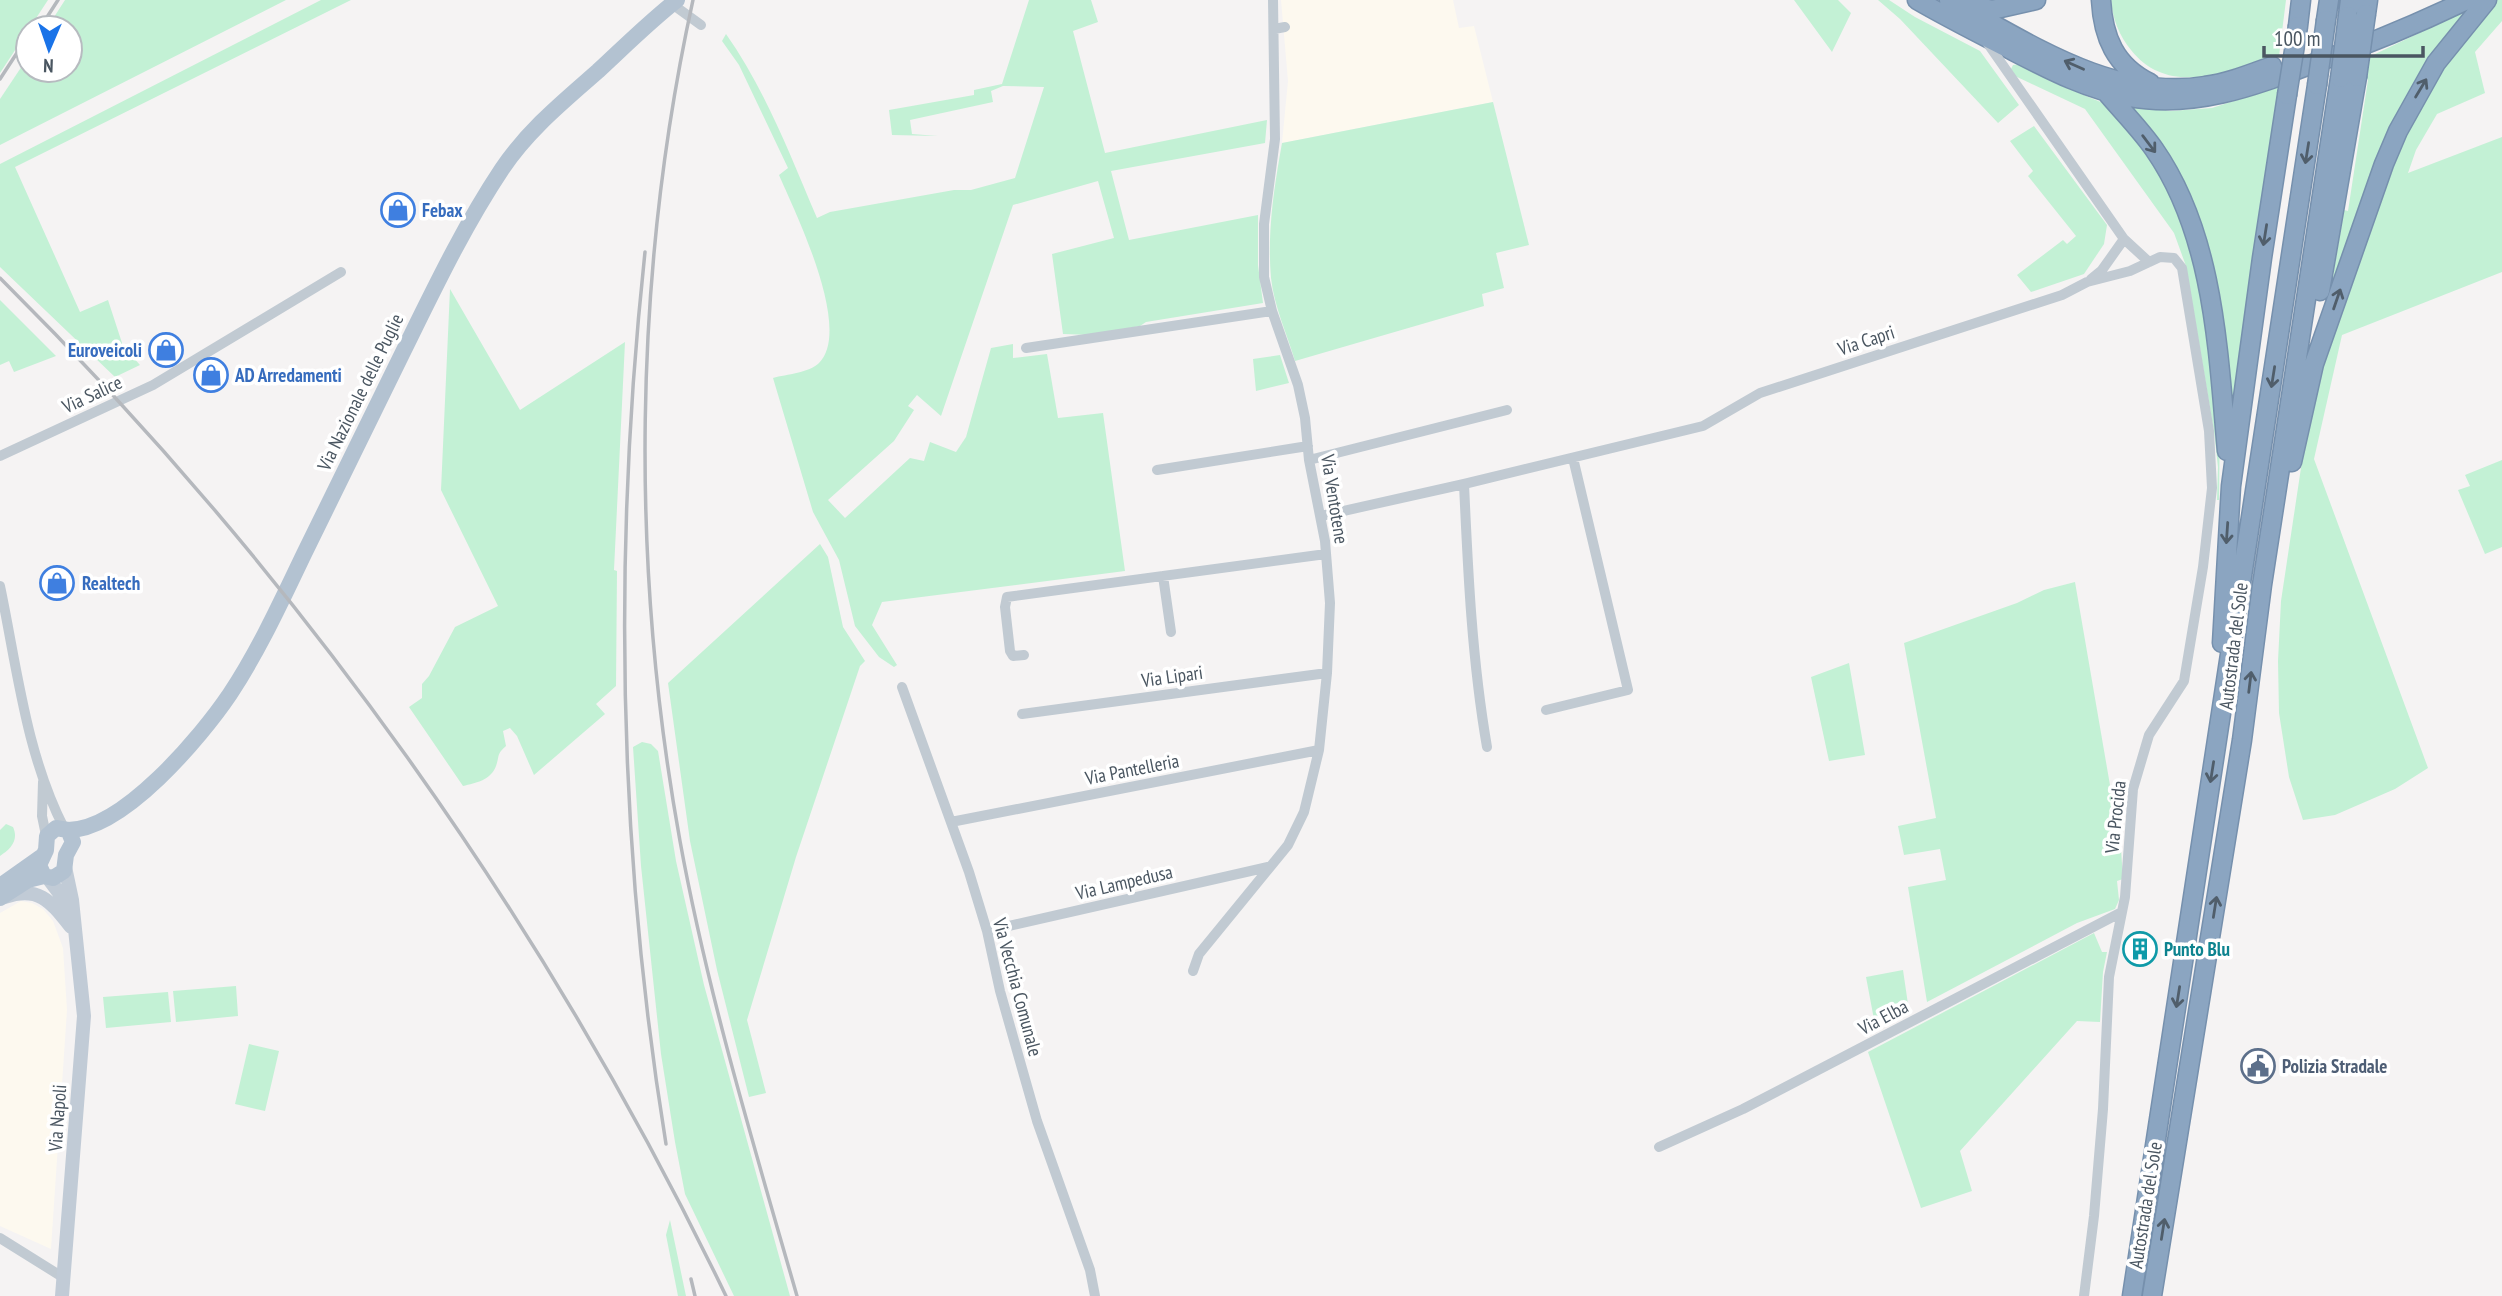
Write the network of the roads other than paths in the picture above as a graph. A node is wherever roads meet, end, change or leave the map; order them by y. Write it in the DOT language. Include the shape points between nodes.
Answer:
graph roads {
  1 [pos="1273,0"];
  2 [pos="1917,0"];
  3 [pos="1950,0"];
  4 [pos="2036,0"];
  5 [pos="2101,0"];
  6 [pos="2301,0"];
  7 [pos="2329,0"];
  8 [pos="2441,0"];
  9 [pos="2466,0"];
  10 [pos="2487,0"];
  11 [pos="674,2"];
  12 [pos="2358,7"];
  13 [pos="701,25"];
  14 [pos="1982,36"];
  15 [pos="2343,53"];
  16 [pos="2348,77"];
  17 [pos="2159,88"];
  18 [pos="2106,92"];
  19 [pos="2124,239"];
  20 [pos="2149,262"];
  21 [pos="341,272"];
  22 [pos="2087,282"];
  23 [pos="1272,311"];
  24 [pos="1026,348"];
  25 [pos="1507,411"];
  26 [pos="1308,446"];
  27 [pos="0,456"];
  28 [pos="1573,458"];
  29 [pos="1309,460"];
  30 [pos="1157,470"];
  31 [pos="1464,484"];
  32 [pos="2231,486"];
  33 [pos="1321,516"];
  34 [pos="2271,529"];
  35 [pos="1326,554"];
  36 [pos="1163,576"];
  37 [pos="0,586"];
  38 [pos="1171,632"];
  39 [pos="1024,655"];
  40 [pos="1327,673"];
  41 [pos="902,688"];
  42 [pos="1546,710"];
  43 [pos="1022,714"];
  44 [pos="2218,732"];
  45 [pos="1487,747"];
  46 [pos="1319,750"];
  47 [pos="43,781"];
  48 [pos="105,818"];
  49 [pos="951,822"];
  50 [pos="66,829"];
  51 [pos="47,840"];
  52 [pos="69,850"];
  53 [pos="41,858"];
  54 [pos="65,867"];
  55 [pos="1269,867"];
  56 [pos="46,877"];
  57 [pos="0,886"];
  58 [pos="0,898"];
  59 [pos="2120,913"];
  60 [pos="71,927"];
  61 [pos="987,931"];
  62 [pos="76,943"];
  63 [pos="1193,971"];
  64 [pos="1659,1147"];
  65 [pos="0,1238"];
  66 [pos="64,1278"];
  67 [pos="62,1296"];
  68 [pos="1095,1296"];
  69 [pos="2084,1296"];
  70 [pos="2132,1296"];
  71 [pos="2152,1296"];
  1 -- 23 [label="street, Via Ventotene" via="1279,28 1275,139 1264,224 1264,277"];
  2 -- 14 [label="highway"];
  3 -- 4 [label="highway" via="1992,10"];
  17 -- 3 [label="highway, one-way" via="2093,73"];
  5 -- 17 [label="highway" via="2102,25 2115,54 2136,77"];
  6 -- 32 [label="highway, one-way, bridge"];
  7 -- 44 [label="highway, Autostrada del Sole, one-way, bridge"];
  8 -- 17 [label="highway" via="2384,26 2239,77 2205,86"];
  9 -- 15 [label="highway"];
  34 -- 10 [label="highway, one-way" via="2290,474 2314,364 2384,163 2436,64"];
  11 -- 13 [label="street"];
  11 -- 48 [label="main road, Via Nazionale delle Puglie" via="552,111 503,167 423,312 243,672 214,717 178,758 146,790"];
  12 -- 15 [label="highway, bridge"];
  12 -- 16 [label="highway, bridge"];
  14 -- 18 [label="highway" via="2065,78"];
  14 -- 19 [label="street"];
  15 -- 16 [label="highway, bridge"];
  15 -- 18 [label="highway" via="2203,99 2158,100"];
  16 -- 34 [label="highway, Autostrada del Sole" via="2313,335 2287,427"];
  18 -- 32 [label="highway, one-way" via="2155,150 2199,246 2221,371"];
  19 -- 20 [label="street"];
  19 -- 22 [label="street" via="2102,270"];
  20 -- 22 [label="street, Via Capri"];
  20 -- 59 [label="street, Via Procida" via="2174,258 2182,268 2209,431 2212,488 2184,681 2149,735 2133,789"];
  21 -- 27 [label="street, Via Salice" via="153,385"];
  22 -- 28 [label="street, Via Capri" via="2062,295 1760,393 1703,426"];
  23 -- 24 [label="street"];
  23 -- 26 [label="street, Via Ventotene" via="1298,385"];
  25 -- 29 [label="street"];
  26 -- 29 [label="street, Via Ventotene"];
  26 -- 30 [label="street"];
  28 -- 31 [label="street, Via Capri"];
  28 -- 42 [label="street" via="1628,690"];
  29 -- 33 [label="street, Via Ventotene"];
  31 -- 33 [label="street, Via Capri"];
  31 -- 45 [label="street" via="1469,606"];
  32 -- 44 [label="highway, one-way"];
  33 -- 35 [label="street, Via Ventotene"];
  71 -- 34 [label="highway, Autostrada del Sole, one-way" via="2242,740"];
  35 -- 36 [label="street"];
  35 -- 40 [label="street, Via Ventotene" via="1330,603"];
  36 -- 38 [label="street"];
  36 -- 39 [label="street" via="1007,597 1010,651 1013,656"];
  37 -- 47 [label="street"];
  40 -- 43 [label="street, Via Lipari"];
  40 -- 46 [label="street, Via Ventotene"];
  41 -- 49 [label="street, Via Vecchia Comunale"];
  44 -- 70 [label="highway, Autostrada del Sole, one-way"];
  46 -- 49 [label="street, Via Pantelleria"];
  46 -- 55 [label="street, Via Ventotene" via="1304,812 1288,845"];
  47 -- 50 [label="street"];
  47 -- 51 [label="street"];
  48 -- 50 [label="main road, Via Nazionale delle Puglie" via="87,827"];
  48 -- 52 [label="main road, Via Nazionale delle Puglie"];
  49 -- 61 [label="street, Via Vecchia Comunale"];
  50 -- 51 [label="main road, Via Nazionale delle Puglie" via="52,830"];
  50 -- 52 [label="main road" via="73,842"];
  51 -- 53 [label="main road"];
  52 -- 54 [label="main road"];
  53 -- 56 [label="main road" via="39,869"];
  53 -- 57 [label="main road"];
  54 -- 56 [label="main road" via="61,875"];
  54 -- 62 [label="main road, Via Napoli"];
  55 -- 61 [label="street, Via Lampedusa"];
  55 -- 63 [label="street, Via Ventotene" via="1199,954"];
  56 -- 58 [label="main road" via="28,880"];
  56 -- 60 [label="main road, Via Napoli" via="63,898"];
  58 -- 60 [label="main road" via="15,893 38,895"];
  59 -- 64 [label="street, Via Elba" via="1743,1109"];
  59 -- 69 [label="street, Via Procida" via="2109,978 2102,1123"];
  60 -- 62 [label="main road, Via Napoli"];
  61 -- 68 [label="street, Via Vecchia Comunale" via="1037,1121"];
  62 -- 66 [label="main road, Via Napoli" via="84,1016"];
  65 -- 66 [label="street"];
  66 -- 67 [label="main road, Via Napoli"];
}
